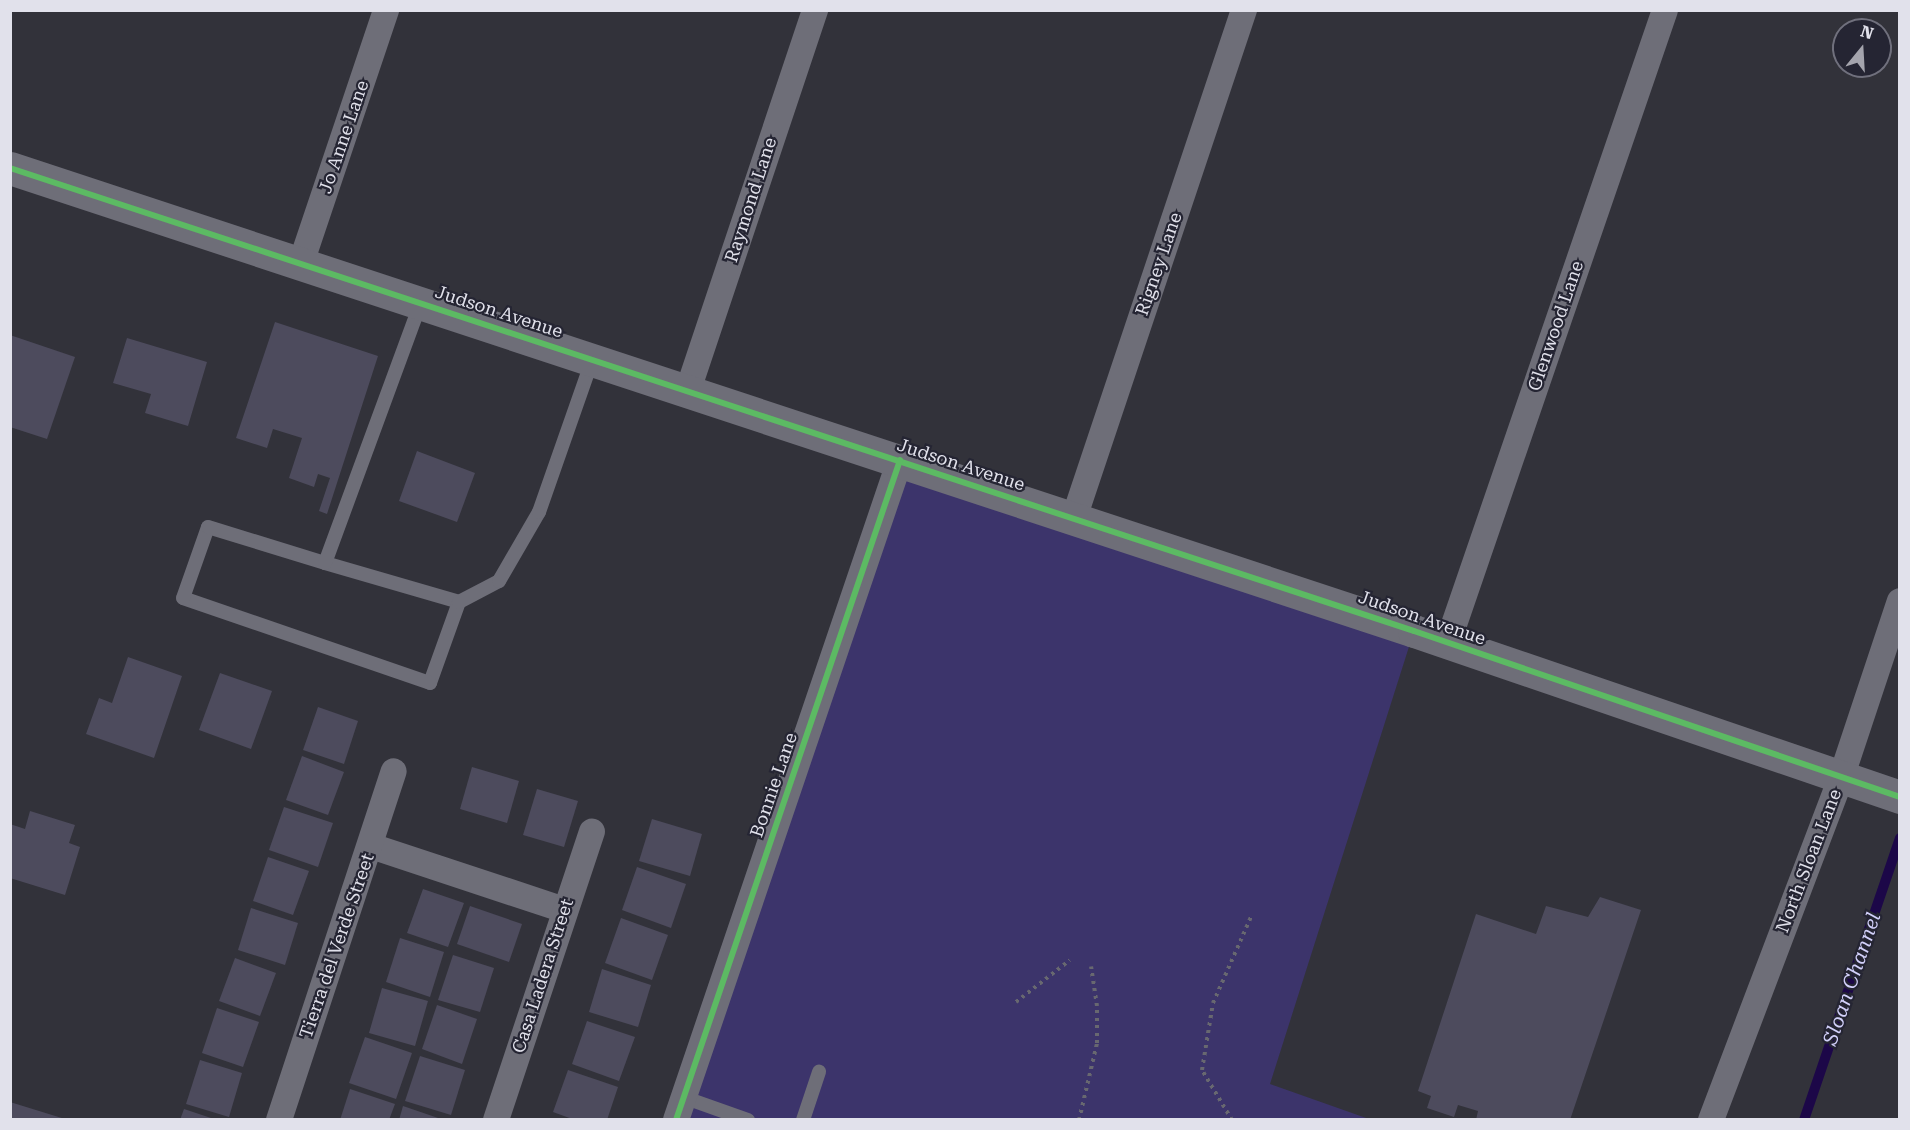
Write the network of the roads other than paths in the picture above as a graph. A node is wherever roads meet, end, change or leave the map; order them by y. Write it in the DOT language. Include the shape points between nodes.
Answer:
graph roads {
  1 [pos="386,10"];
  2 [pos="815,10"];
  3 [pos="1244,10"];
  4 [pos="1665,10"];
  5 [pos="10,168"];
  6 [pos="302,263"];
  7 [pos="421,302"];
  8 [pos="593,359"];
  9 [pos="688,390"];
  10 [pos="900,460"];
  11 [pos="1074,518"];
  12 [pos="325,562"];
  13 [pos="1899,601"];
  14 [pos="459,603"];
  15 [pos="1448,642"];
  16 [pos="394,771"];
  17 [pos="1855,779"];
  18 [pos="1899,797"];
  19 [pos="592,832"];
  20 [pos="371,846"];
  21 [pos="564,910"];
  22 [pos="819,1072"];
  23 [pos="680,1108"];
  24 [pos="279,1119"];
  25 [pos="496,1119"];
  26 [pos="748,1119"];
  27 [pos="803,1119"];
  28 [pos="1711,1119"];
  1 -- 6 [label="street, Jo Anne Lane"];
  2 -- 9 [label="street, Raymond Lane"];
  3 -- 11 [label="street, Rigney Lane"];
  4 -- 15 [label="street, Glenwood Lane"];
  5 -- 6 [label="street, Judson Avenue"];
  6 -- 7 [label="street, Judson Avenue"];
  7 -- 8 [label="street, Judson Avenue"];
  7 -- 12 [label="lane"];
  8 -- 9 [label="street, Judson Avenue"];
  8 -- 14 [label="lane" via="539,512 499,581"];
  9 -- 10 [label="street, Judson Avenue"];
  10 -- 11 [label="street, Judson Avenue"];
  10 -- 23 [label="street, Bonnie Lane"];
  11 -- 15 [label="street, Judson Avenue"];
  12 -- 14 [label="lane"];
  12 -- 14 [label="lane" via="208,527 183,598 430,683"];
  13 -- 17 [label="street, North Sloan Lane"];
  15 -- 17 [label="street, Judson Avenue"];
  16 -- 20 [label="street, Tierra del Verde Street"];
  17 -- 18 [label="street, Judson Avenue"];
  17 -- 28 [label="street, North Sloan Lane"];
  19 -- 21 [label="street, Casa Ladera Street"];
  20 -- 21 [label="street"];
  20 -- 24 [label="street, Tierra del Verde Street"];
  21 -- 25 [label="street, Casa Ladera Street"];
  22 -- 27 [label="lane"];
  23 -- 26 [label="lane"];
}
